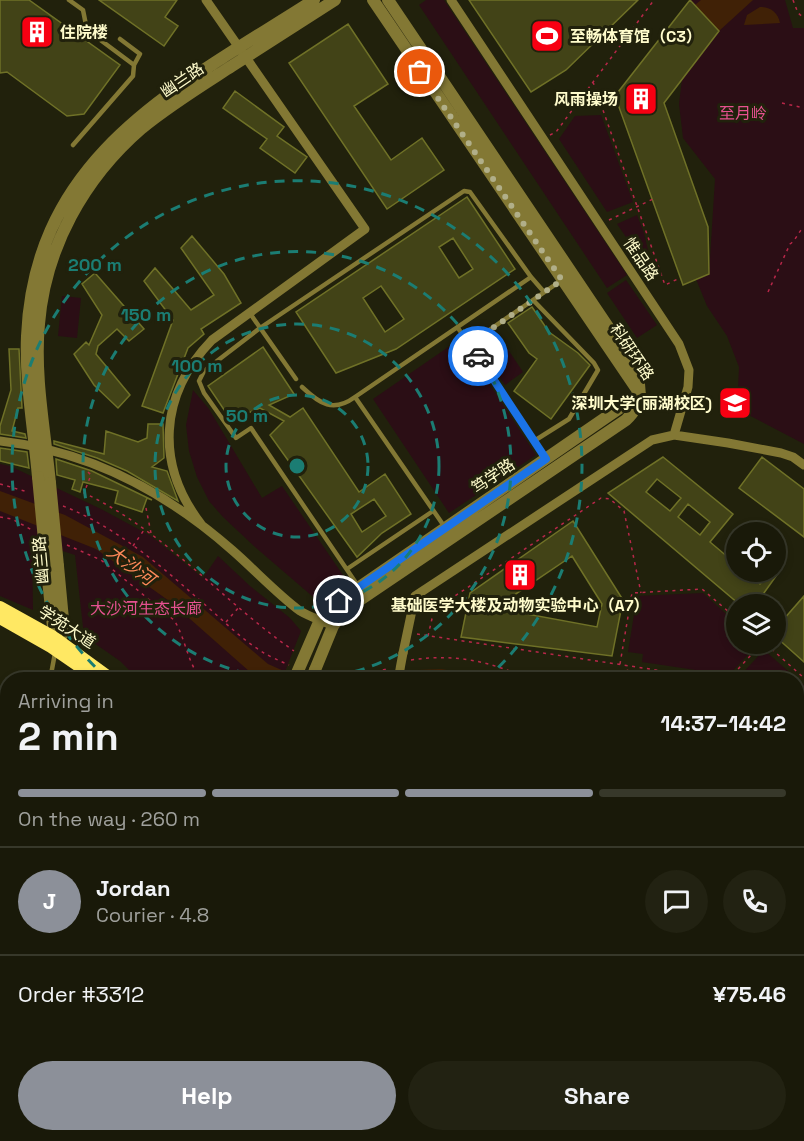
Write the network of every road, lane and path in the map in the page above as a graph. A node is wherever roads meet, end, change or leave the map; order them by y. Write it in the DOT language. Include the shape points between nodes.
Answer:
graph roads {
  1 [pos="69,0"];
  2 [pos="206,0"];
  3 [pos="314,0"];
  4 [pos="335,0"];
  5 [pos="373,0"];
  6 [pos="388,0"];
  7 [pos="451,0"];
  8 [pos="654,0"];
  9 [pos="793,0"];
  10 [pos="804,18"];
  11 [pos="120,39"];
  12 [pos="242,53"];
  13 [pos="134,65"];
  14 [pos="593,82"];
  15 [pos="782,103"];
  16 [pos="804,108"];
  17 [pos="543,139"];
  18 [pos="73,145"];
  19 [pos="653,199"];
  20 [pos="637,206"];
  21 [pos="609,220"];
  22 [pos="804,227"];
  23 [pos="531,277"];
  24 [pos="680,278"];
  25 [pos="562,280"];
  26 [pos="544,292"];
  27 [pos="768,292"];
  28 [pos="532,300"];
  29 [pos="249,312"];
  30 [pos="260,328"];
  31 [pos="458,328"];
  32 [pos="470,344"];
  33 [pos="296,379"];
  34 [pos="302,387"];
  35 [pos="640,394"];
  36 [pos="355,397"];
  37 [pos="674,435"];
  38 [pos="0,441"];
  39 [pos="534,441"];
  40 [pos="41,448"];
  41 [pos="79,459"];
  42 [pos="546,459"];
  43 [pos="804,465"];
  44 [pos="0,484"];
  45 [pos="28,492"];
  46 [pos="61,506"];
  47 [pos="146,508"];
  48 [pos="433,511"];
  49 [pos="0,517"];
  50 [pos="201,525"];
  51 [pos="445,528"];
  52 [pos="145,530"];
  53 [pos="33,531"];
  54 [pos="152,534"];
  55 [pos="62,543"];
  56 [pos="133,547"];
  57 [pos="52,563"];
  58 [pos="347,569"];
  59 [pos="359,587"];
  60 [pos="641,593"];
  61 [pos="0,607"];
  62 [pos="239,607"];
  63 [pos="726,609"];
  64 [pos="0,618"];
  65 [pos="320,620"];
  66 [pos="226,622"];
  67 [pos="333,626"];
  68 [pos="407,633"];
  69 [pos="428,636"];
  70 [pos="57,643"];
  71 [pos="293,651"];
  72 [pos="752,654"];
  73 [pos="777,654"];
  74 [pos="403,658"];
  75 [pos="620,664"];
  76 [pos="394,666"];
  77 [pos="628,666"];
  78 [pos="52,672"];
  79 [pos="90,672"];
  80 [pos="101,672"];
  81 [pos="196,672"];
  82 [pos="296,672"];
  83 [pos="315,672"];
  84 [pos="374,672"];
  85 [pos="400,672"];
  86 [pos="510,672"];
  87 [pos="627,672"];
  88 [pos="669,672"];
  89 [pos="735,672"];
  90 [pos="797,672"];
  1 -- 13 [label="lane" via="83,10 87,30"];
  2 -- 12 [label="street"];
  3 -- 12 [label="street, 幽兰路"];
  4 -- 12 [label="street, 幽兰路"];
  5 -- 25 [label="street, 科研环路"];
  6 -- 35 [label="street, 科研环路" via="629,358 638,376"];
  7 -- 17 [label="street, 惟品路"];
  8 -- 14 [label="path"];
  9 -- 10 [label="path"];
  11 -- 13 [label="lane" via="140,54"];
  12 -- 29 [label="street" via="365,229"];
  12 -- 40 [label="street, 幽兰路" via="132,137 93,183 63,231 48,270 39,326"];
  13 -- 18 [label="lane" via="133,76"];
  14 -- 17 [label="path" via="556,132"];
  14 -- 20 [label="path"];
  15 -- 16 [label="path"];
  17 -- 37 [label="street, 惟品路" via="679,344 689,370"];
  19 -- 20 [label="path"];
  20 -- 21 [label="path"];
  20 -- 24 [label="path" via="665,285"];
  22 -- 27 [label="path" via="790,244"];
  23 -- 26 [label="lane"];
  23 -- 30 [label="lane" via="470,192 464,191"];
  23 -- 31 [label="lane"];
  25 -- 26 [label="lane"];
  25 -- 35 [label="street, 科研环路"];
  26 -- 28 [label="lane"];
  28 -- 32 [label="lane"];
  28 -- 39 [label="lane" via="598,370 569,419"];
  29 -- 30 [label="lane"];
  29 -- 50 [label="street" via="196,357 172,410 169,447 177,484"];
  30 -- 33 [label="lane"];
  30 -- 58 [label="lane" via="204,371 199,381 236,438 251,428"];
  31 -- 32 [label="lane"];
  31 -- 36 [label="lane"];
  32 -- 39 [label="lane"];
  34 -- 36 [label="lane" via="319,402 333,406 346,404"];
  35 -- 42 [label="street, 笃学路"];
  35 -- 67 [label="street, 笃学路" via="635,410 626,420 350,607"];
  36 -- 48 [label="lane"];
  37 -- 43 [label="street" via="781,453"];
  37 -- 68 [label="street" via="652,440 415,596"];
  38 -- 40 [label="street"];
  39 -- 42 [label="lane"];
  40 -- 41 [label="street"];
  40 -- 57 [label="street, 幽兰路, bridge" via="50,483"];
  40 -- 57 [label="street, 幽兰路, bridge" via="38,477"];
  41 -- 50 [label="street" via="140,484"];
  41 -- 52 [label="path" via="91,475 84,493"];
  42 -- 51 [label="street, 笃学路"];
  44 -- 45 [label="path"];
  46 -- 56 [label="path" via="93,520"];
  47 -- 54 [label="path"];
  48 -- 51 [label="lane"];
  48 -- 58 [label="lane"];
  49 -- 53 [label="path"];
  50 -- 65 [label="street" via="302,612"];
  51 -- 59 [label="street, 笃学路"];
  52 -- 54 [label="path"];
  52 -- 56 [label="path"];
  54 -- 62 [label="path"];
  55 -- 81 [label="path" via="101,560 168,614 178,626"];
  56 -- 66 [label="path"];
  57 -- 70 [label="street, 幽兰路"];
  58 -- 59 [label="lane"];
  59 -- 65 [label="street, 笃学路" via="328,609"];
  60 -- 63 [label="path" via="702,589"];
  60 -- 69 [label="path" via="624,511 610,499 601,498 434,610"];
  60 -- 75 [label="path" via="632,593"];
  61 -- 70 [label="main road, 学苑大道"];
  62 -- 66 [label="path"];
  62 -- 71 [label="path"];
  64 -- 70 [label="main road, 学苑大道"];
  65 -- 67 [label="street"];
  65 -- 82 [label="street, 笃学路"];
  66 -- 82 [label="path" via="264,653"];
  67 -- 83 [label="street, 笃学路"];
  68 -- 69 [label="path"];
  68 -- 74 [label="street"];
  69 -- 75 [label="path"];
  70 -- 78 [label="lane"];
  70 -- 79 [label="main road, 学苑大道"];
  70 -- 80 [label="main road, 学苑大道"];
  72 -- 89 [label="path"];
  73 -- 90 [label="path"];
  74 -- 85 [label="street, bridge"];
  74 -- 86 [label="path" via="459,657"];
  75 -- 77 [label="path"];
  76 -- 84 [label="path"];
  77 -- 87 [label="path"];
  77 -- 88 [label="path"];
}
